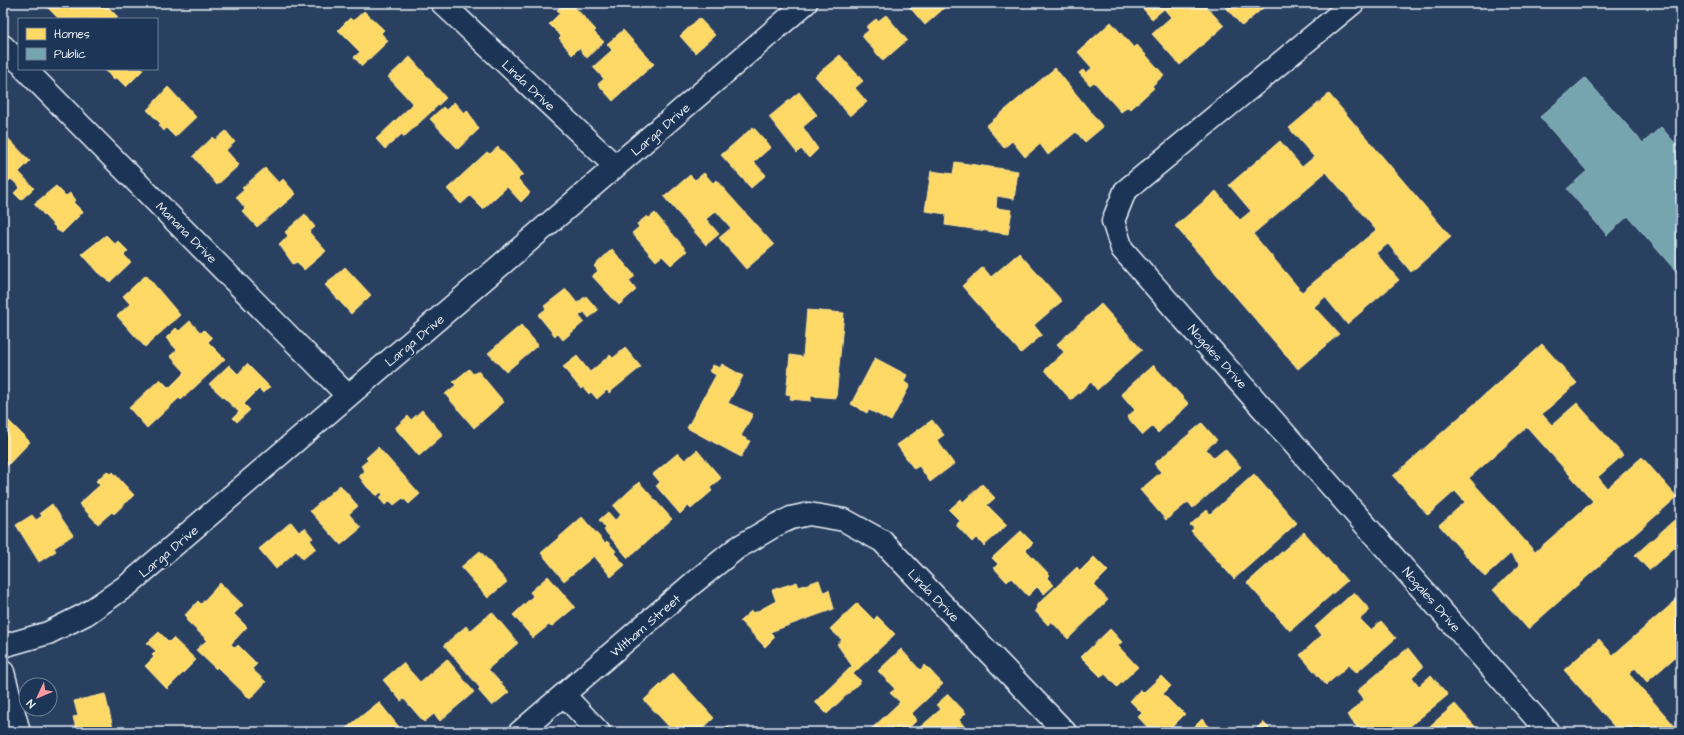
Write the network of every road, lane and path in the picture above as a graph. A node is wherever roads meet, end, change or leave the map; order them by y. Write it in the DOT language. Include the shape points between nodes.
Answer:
graph roads {
  1 [pos="442,3"];
  2 [pos="806,3"];
  3 [pos="1353,3"];
  4 [pos="3,46"];
  5 [pos="18,61"];
  6 [pos="26,70"];
  7 [pos="615,166"];
  8 [pos="348,396"];
  9 [pos="776,525"];
  10 [pos="3,646"];
  11 [pos="3,672"];
  12 [pos="564,695"];
  13 [pos="19,732"];
  14 [pos="520,732"];
  15 [pos="599,732"];
  16 [pos="1065,732"];
  17 [pos="1548,732"];
  1 -- 7 [label="street, Linda Drive"];
  2 -- 7 [label="street, Larga Drive"];
  3 -- 17 [label="street, Nogales Drive" via="1125,191 1113,221 1122,249"];
  4 -- 5 [label="street"];
  6 -- 8 [label="street, Manana Drive"];
  7 -- 8 [label="street, Larga Drive"];
  8 -- 10 [label="street, Larga Drive" via="129,584 86,614 48,633"];
  9 -- 12 [label="street, Witham Street" via="738,548 692,584"];
  9 -- 16 [label="street, Linda Drive" via="809,514 844,520 882,541"];
  11 -- 13 [label="street"];
  12 -- 14 [label="street, Witham Street"];
  12 -- 15 [label="street"];
}
